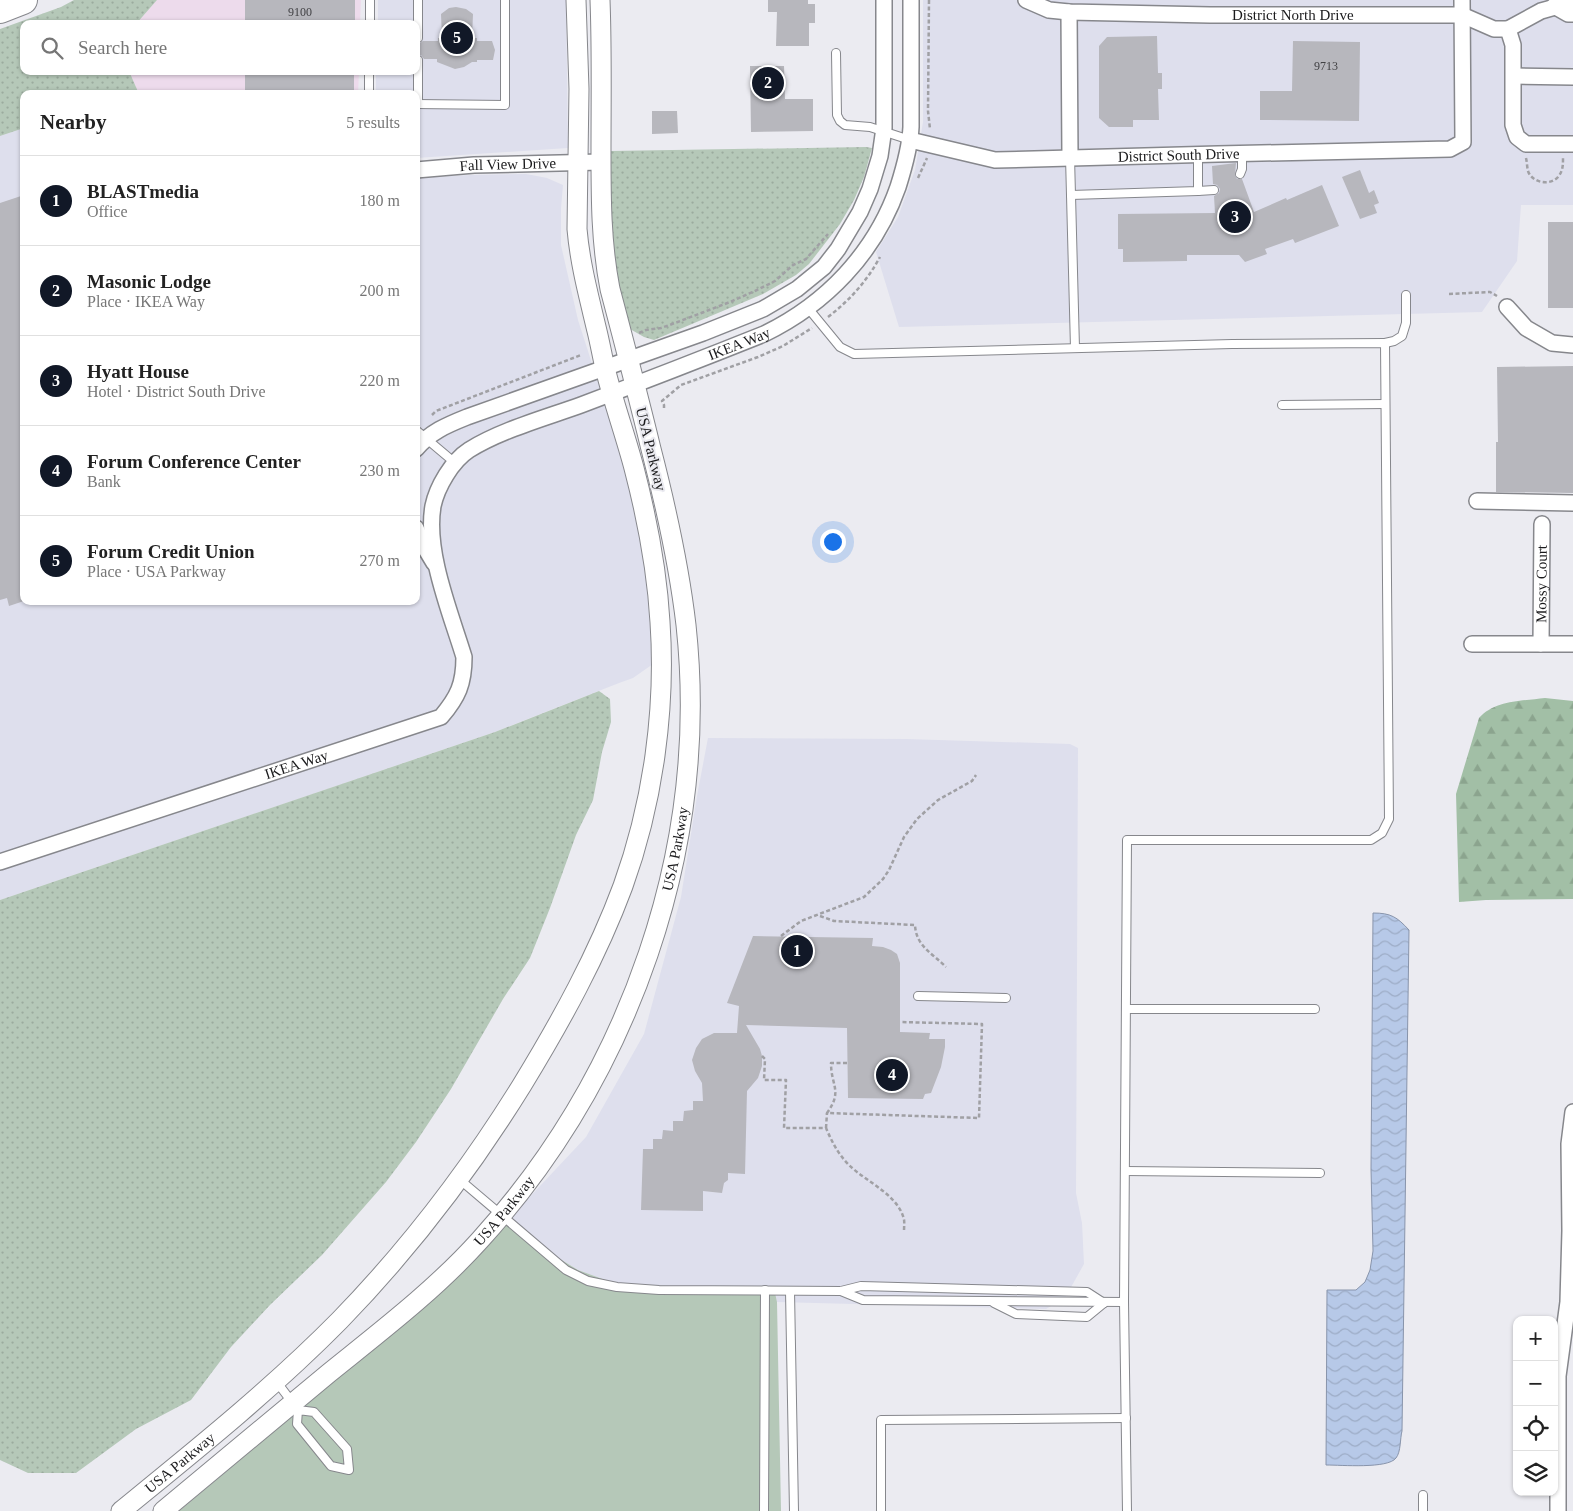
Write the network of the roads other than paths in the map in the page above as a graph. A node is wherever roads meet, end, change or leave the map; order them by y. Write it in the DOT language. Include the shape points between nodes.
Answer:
graph roads {
  1 [pos="23,0"];
  2 [pos="370,0"];
  3 [pos="418,0"];
  4 [pos="505,0"];
  5 [pos="576,0"];
  6 [pos="600,0"];
  7 [pos="884,0"];
  8 [pos="911,0"];
  9 [pos="1026,0"];
  10 [pos="1573,2"];
  11 [pos="1554,6"];
  12 [pos="1222,7"];
  13 [pos="1462,8"];
  14 [pos="0,9"];
  15 [pos="1069,12"];
  16 [pos="1573,14"];
  17 [pos="370,20"];
  18 [pos="418,20"];
  19 [pos="1508,29"];
  20 [pos="836,54"];
  21 [pos="369,75"];
  22 [pos="418,75"];
  23 [pos="1514,76"];
  24 [pos="1573,77"];
  25 [pos="369,90"];
  26 [pos="417,90"];
  27 [pos="420,104"];
  28 [pos="884,132"];
  29 [pos="910,140"];
  30 [pos="1568,148"];
  31 [pos="1242,153"];
  32 [pos="1198,154"];
  33 [pos="1070,157"];
  34 [pos="578,162"];
  35 [pos="601,162"];
  36 [pos="420,170"];
  37 [pos="1240,174"];
  38 [pos="1214,190"];
  39 [pos="1198,191"];
  40 [pos="1071,195"];
  41 [pos="1406,295"];
  42 [pos="1507,307"];
  43 [pos="808,308"];
  44 [pos="1385,343"];
  45 [pos="1573,345"];
  46 [pos="1075,348"];
  47 [pos="629,360"];
  48 [pos="605,368"];
  49 [pos="635,384"];
  50 [pos="612,393"];
  51 [pos="1282,404"];
  52 [pos="1386,404"];
  53 [pos="420,439"];
  54 [pos="454,462"];
  55 [pos="1477,501"];
  56 [pos="1573,503"];
  57 [pos="1542,524"];
  58 [pos="420,538"];
  59 [pos="437,568"];
  60 [pos="1472,644"];
  61 [pos="1540,644"];
  62 [pos="1573,644"];
  63 [pos="0,862"];
  64 [pos="918,996"];
  65 [pos="1006,998"];
  66 [pos="1126,1009"];
  67 [pos="1316,1009"];
  68 [pos="1573,1112"];
  69 [pos="1125,1171"];
  70 [pos="1320,1173"];
  71 [pos="459,1179"];
  72 [pos="501,1214"];
  73 [pos="1571,1231"];
  74 [pos="765,1290"];
  75 [pos="1014,1290"];
  76 [pos="790,1291"];
  77 [pos="841,1291"];
  78 [pos="991,1301"];
  79 [pos="1014,1302"];
  80 [pos="1124,1302"];
  81 [pos="1104,1303"];
  82 [pos="275,1381"];
  83 [pos="296,1406"];
  84 [pos="1126,1418"];
  85 [pos="1423,1495"];
  86 [pos="121,1511"];
  87 [pos="163,1511"];
  88 [pos="764,1511"];
  89 [pos="794,1511"];
  90 [pos="881,1511"];
  91 [pos="1127,1511"];
  92 [pos="1423,1511"];
  93 [pos="1558,1511"];
  1 -- 14 [label="highway"];
  2 -- 17 [label="lane"];
  3 -- 18 [label="lane"];
  4 -- 27 [label="lane" via="505,105"];
  5 -- 34 [label="street, USA Parkway"];
  6 -- 35 [label="street, USA Parkway"];
  7 -- 28 [label="street, IKEA Way"];
  8 -- 29 [label="street, IKEA Way"];
  9 -- 15 [label="street, District North Drive" via="1049,10"];
  10 -- 11 [label="street"];
  11 -- 16 [label="street"];
  11 -- 19 [label="street"];
  12 -- 13 [label="street, District North Drive"];
  12 -- 15 [label="street, District North Drive"];
  13 -- 19 [label="street, District North Drive" via="1494,29"];
  13 -- 31 [label="street, District South Drive" via="1462,142 1450,149"];
  15 -- 33 [label="street"];
  19 -- 23 [label="street" via="1513,45"];
  20 -- 28 [label="lane" via="837,115 840,121 845,125"];
  21 -- 25 [label="lane"];
  22 -- 26 [label="lane"];
  23 -- 24 [label="street"];
  23 -- 30 [label="street" via="1513,125 1517,137 1526,144"];
  28 -- 29 [label="lane"];
  28 -- 47 [label="street, IKEA Way" via="874,178 860,212 838,249 811,278 763,309"];
  29 -- 33 [label="street, District South Drive" via="995,160"];
  29 -- 43 [label="street, IKEA Way" via="895,194 875,235 839,282"];
  31 -- 32 [label="street, District South Drive"];
  31 -- 37 [label="lane"];
  32 -- 33 [label="street, District South Drive"];
  32 -- 39 [label="lane"];
  33 -- 40 [label="lane"];
  34 -- 35 [label="street, Fall View Drive"];
  34 -- 36 [label="street, Fall View Drive"];
  34 -- 48 [label="street, USA Parkway" via="579,251"];
  35 -- 47 [label="street, USA Parkway" via="605,264"];
  38 -- 39 [label="lane"];
  39 -- 40 [label="lane"];
  40 -- 46 [label="lane"];
  41 -- 44 [label="lane" via="1406,323 1402,336"];
  42 -- 45 [label="street" via="1526,328 1552,343"];
  43 -- 46 [label="lane" via="840,347 854,354"];
  43 -- 49 [label="street, IKEA Way" via="764,334"];
  44 -- 46 [label="lane"];
  44 -- 52 [label="lane"];
  47 -- 48 [label="street, IKEA Way"];
  47 -- 49 [label="street, USA Parkway"];
  48 -- 50 [label="street, USA Parkway"];
  48 -- 53 [label="street, IKEA Way" via="459,420"];
  49 -- 50 [label="street, IKEA Way"];
  49 -- 72 [label="street, USA Parkway" via="670,524 686,628 689,738 678,836 653,941 621,1025 600,1069 563,1132"];
  50 -- 54 [label="street, IKEA Way" via="495,436"];
  50 -- 71 [label="street, USA Parkway" via="641,499 658,590 661,690 650,785 624,884 596,950 543,1052"];
  51 -- 52 [label="lane"];
  52 -- 66 [label="lane" via="1389,819 1382,833 1371,840 1127,840"];
  53 -- 54 [label="lane"];
  54 -- 59 [label="street, IKEA Way" via="434,505 432,524"];
  55 -- 56 [label="street"];
  57 -- 61 [label="street, Mossy Court"];
  58 -- 59 [label="street, IKEA Way"];
  59 -- 63 [label="street, IKEA Way" via="464,657 461,688 441,717"];
  60 -- 61 [label="street"];
  61 -- 62 [label="street"];
  64 -- 65 [label="lane"];
  66 -- 67 [label="lane"];
  66 -- 69 [label="lane"];
  68 -- 73 [label="street" via="1568,1144"];
  69 -- 70 [label="lane"];
  69 -- 80 [label="lane"];
  71 -- 72 [label="lane"];
  71 -- 82 [label="street, USA Parkway" via="377,1280"];
  72 -- 74 [label="lane" via="566,1270 588,1281 659,1290"];
  72 -- 83 [label="street, USA Parkway" via="477,1243 428,1291"];
  73 -- 93 [label="street" via="1568,1302 1558,1376"];
  74 -- 76 [label="lane"];
  74 -- 88 [label="lane"];
  75 -- 77 [label="lane" via="861,1286"];
  75 -- 79 [label="lane"];
  75 -- 81 [label="lane" via="1087,1292"];
  76 -- 77 [label="lane"];
  76 -- 89 [label="lane"];
  77 -- 78 [label="lane" via="863,1300"];
  78 -- 79 [label="lane"];
  78 -- 81 [label="lane" via="1016,1314 1087,1317"];
  79 -- 81 [label="lane"];
  80 -- 81 [label="lane"];
  80 -- 84 [label="lane"];
  82 -- 83 [label="lane"];
  82 -- 86 [label="street, USA Parkway"];
  83 -- 83 [label="lane" via="297,1424 331,1466 349,1470 347,1449 314,1412"];
  83 -- 87 [label="street, USA Parkway"];
  84 -- 90 [label="lane" via="881,1420"];
  84 -- 91 [label="lane"];
  85 -- 92 [label="lane"];
}
